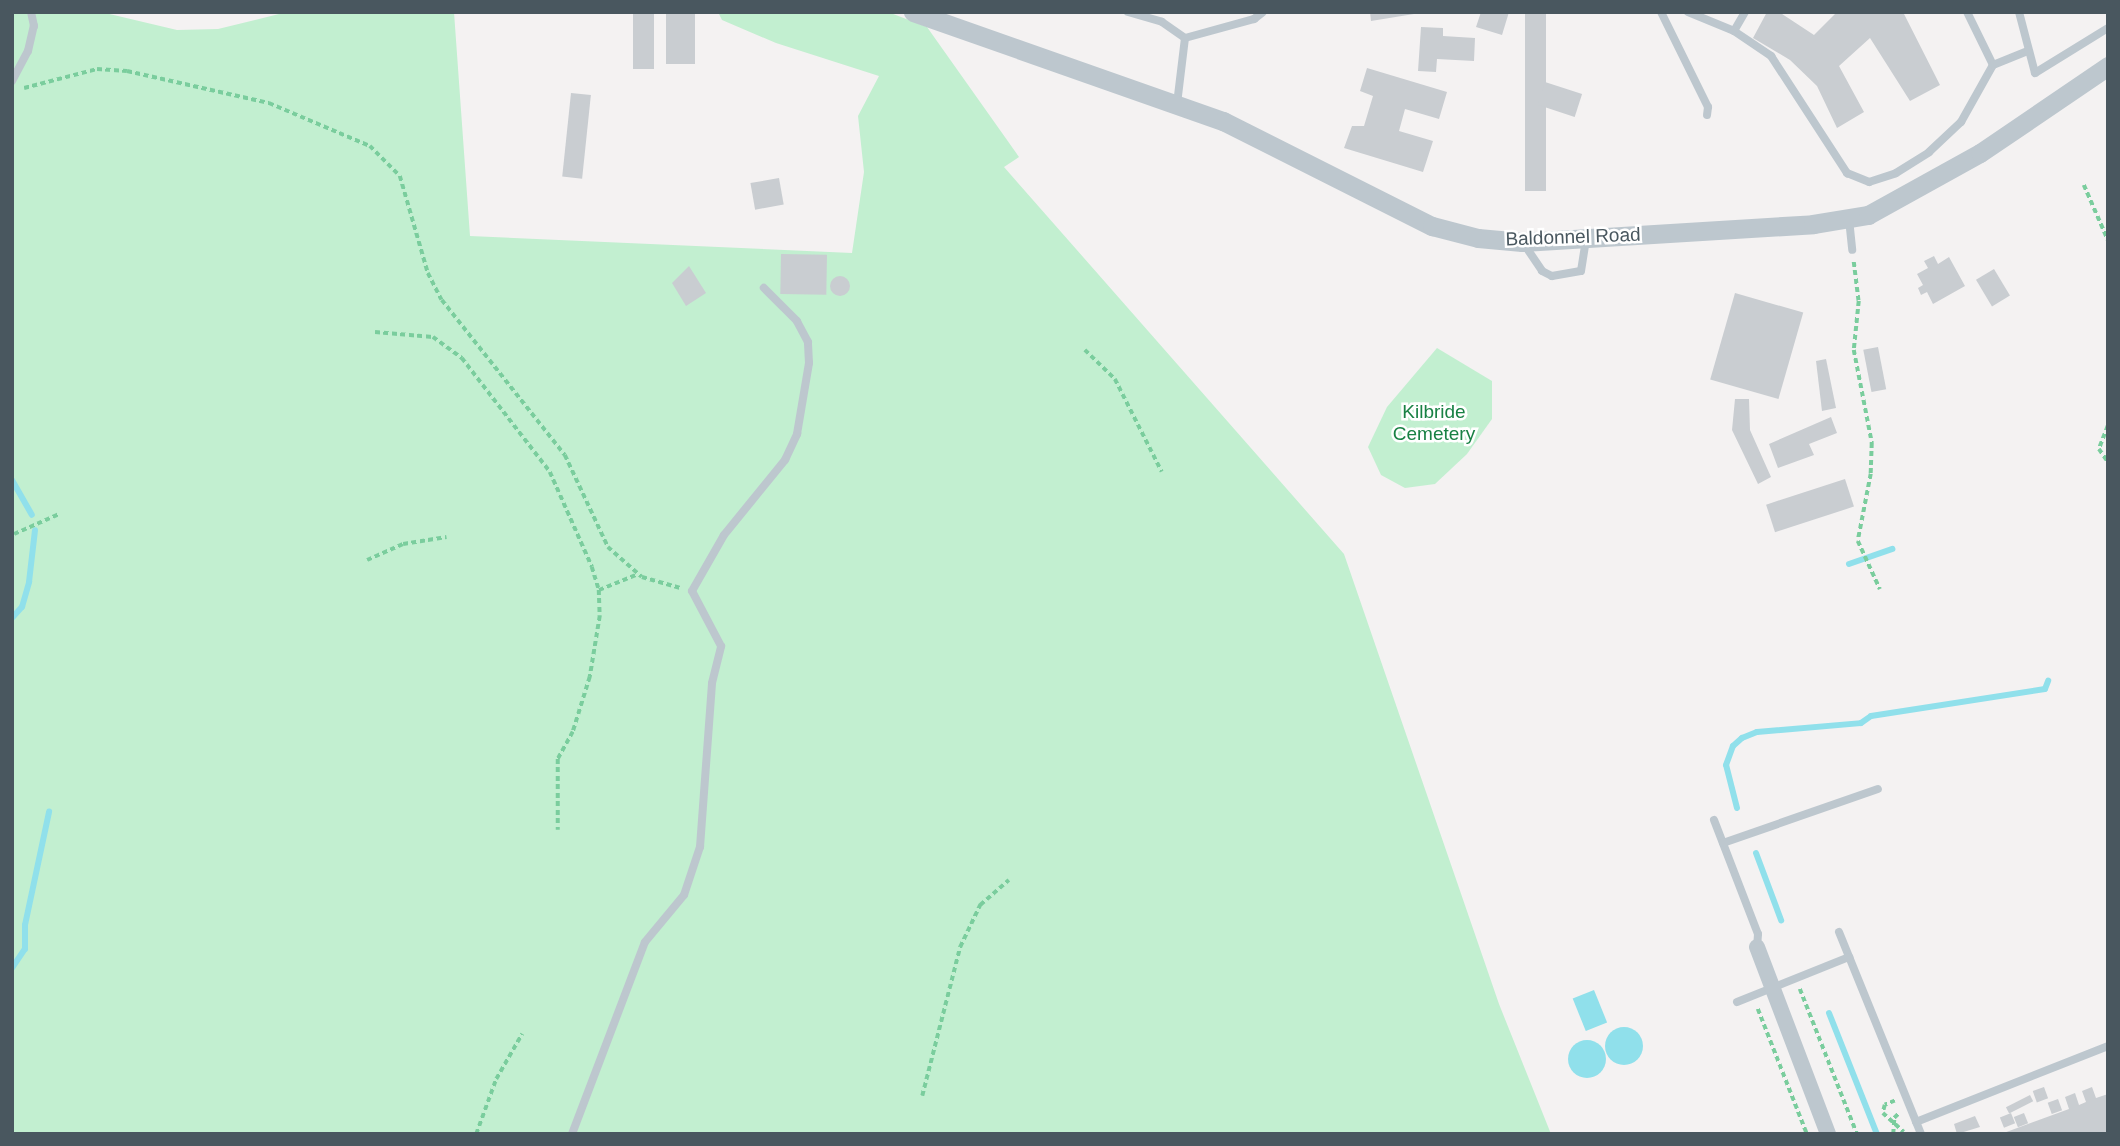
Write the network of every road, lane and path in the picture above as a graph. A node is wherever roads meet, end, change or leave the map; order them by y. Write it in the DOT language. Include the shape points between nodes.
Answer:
graph roads {
  1 [pos="31,12"];
  2 [pos="1128,12"];
  3 [pos="1263,12"];
  4 [pos="1661,12"];
  5 [pos="1688,12"];
  6 [pos="1745,12"];
  7 [pos="1967,12"];
  8 [pos="2020,12"];
  9 [pos="921,14"];
  10 [pos="2108,28"];
  11 [pos="1734,31"];
  12 [pos="1185,38"];
  13 [pos="2028,51"];
  14 [pos="1993,65"];
  15 [pos="2108,66"];
  16 [pos="12,81"];
  17 [pos="14,91"];
  18 [pos="1177,104"];
  19 [pos="1707,115"];
  20 [pos="2084,185"];
  21 [pos="1849,219"];
  22 [pos="1586,240"];
  23 [pos="2108,240"];
  24 [pos="1522,242"];
  25 [pos="1852,250"];
  26 [pos="764,288"];
  27 [pos="375,332"];
  28 [pos="1084,350"];
  29 [pos="2108,426"];
  30 [pos="2108,462"];
  31 [pos="1162,472"];
  32 [pos="59,514"];
  33 [pos="14,534"];
  34 [pos="446,537"];
  35 [pos="367,560"];
  36 [pos="638,574"];
  37 [pos="1880,589"];
  38 [pos="599,590"];
  39 [pos="692,591"];
  40 [pos="1878,789"];
  41 [pos="1714,820"];
  42 [pos="558,830"];
  43 [pos="1723,843"];
  44 [pos="1009,880"];
  45 [pos="1839,932"];
  46 [pos="1757,947"];
  47 [pos="1849,957"];
  48 [pos="1795,977"];
  49 [pos="1771,987"];
  50 [pos="1753,995"];
  51 [pos="1737,1002"];
  52 [pos="522,1034"];
  53 [pos="2108,1046"];
  54 [pos="922,1096"];
  55 [pos="1906,1096"];
  56 [pos="1910,1108"];
  57 [pos="1893,1121"];
  58 [pos="1916,1122"];
  59 [pos="476,1134"];
  60 [pos="572,1134"];
  61 [pos="1807,1134"];
  62 [pos="1828,1134"];
  63 [pos="1857,1134"];
  64 [pos="1893,1134"];
  65 [pos="1904,1134"];
  66 [pos="1921,1134"];
  1 -- 16 [label="lane" via="34,26 29,51"];
  2 -- 12 [label="lane" via="1162,22"];
  3 -- 12 [label="lane" via="1254,19"];
  4 -- 19 [label="lane" via="1708,107"];
  5 -- 11 [label="lane"];
  6 -- 11 [label="lane"];
  7 -- 14 [label="lane"];
  8 -- 13 [label="lane"];
  9 -- 18 [label="street, Baldonnel Road"];
  10 -- 13 [label="lane" via="2035,73"];
  11 -- 14 [label="lane" via="1771,56 1847,173 1869,182 1918,159 1961,122"];
  12 -- 18 [label="lane"];
  13 -- 14 [label="lane"];
  15 -- 21 [label="street, Baldonnel Road" via="1919,190 1883,209"];
  17 -- 36 [label="path" via="97,69 127,71 269,103 370,146 400,176 428,273 442,300 565,455 608,547"];
  18 -- 24 [label="street, Baldonnel Road" via="1277,146 1432,226 1478,239"];
  20 -- 23 [label="path"];
  21 -- 22 [label="street, Baldonnel Road"];
  21 -- 25 [label="lane"];
  22 -- 24 [label="street, Baldonnel Road"];
  22 -- 24 [label="lane" via="1581,271 1552,276 1542,271"];
  25 -- 37 [label="path" via="1859,301 1854,351 1872,443 1858,541"];
  26 -- 39 [label="lane" via="797,321 808,342 797,434 785,460 724,535"];
  27 -- 38 [label="path" via="433,337 462,358 550,472"];
  28 -- 31 [label="path" via="1115,379"];
  29 -- 30 [label="path" via="2099,449"];
  32 -- 33 [label="path"];
  34 -- 35 [label="path" via="403,544"];
  36 -- 38 [label="path"];
  36 -- 39 [label="path"];
  38 -- 42 [label="path" via="600,616 590,677 573,732 558,759"];
  39 -- 60 [label="lane" via="721,646 712,683 700,847 684,895 645,943"];
  40 -- 43 [label="lane"];
  41 -- 43 [label="lane"];
  43 -- 46 [label="lane" via="1758,934"];
  44 -- 54 [label="path" via="980,905 960,947"];
  45 -- 47 [label="lane"];
  46 -- 49 [label="street"];
  47 -- 48 [label="lane"];
  47 -- 55 [label="lane"];
  48 -- 49 [label="lane"];
  48 -- 63 [label="path"];
  49 -- 50 [label="lane"];
  49 -- 62 [label="street"];
  50 -- 51 [label="lane"];
  50 -- 61 [label="path"];
  52 -- 59 [label="path" via="496,1079"];
  53 -- 58 [label="lane"];
  55 -- 56 [label="lane"];
  55 -- 57 [label="path" via="1883,1109"];
  56 -- 57 [label="path"];
  56 -- 58 [label="lane"];
  57 -- 64 [label="path"];
  57 -- 65 [label="path"];
  58 -- 66 [label="lane"];
}
